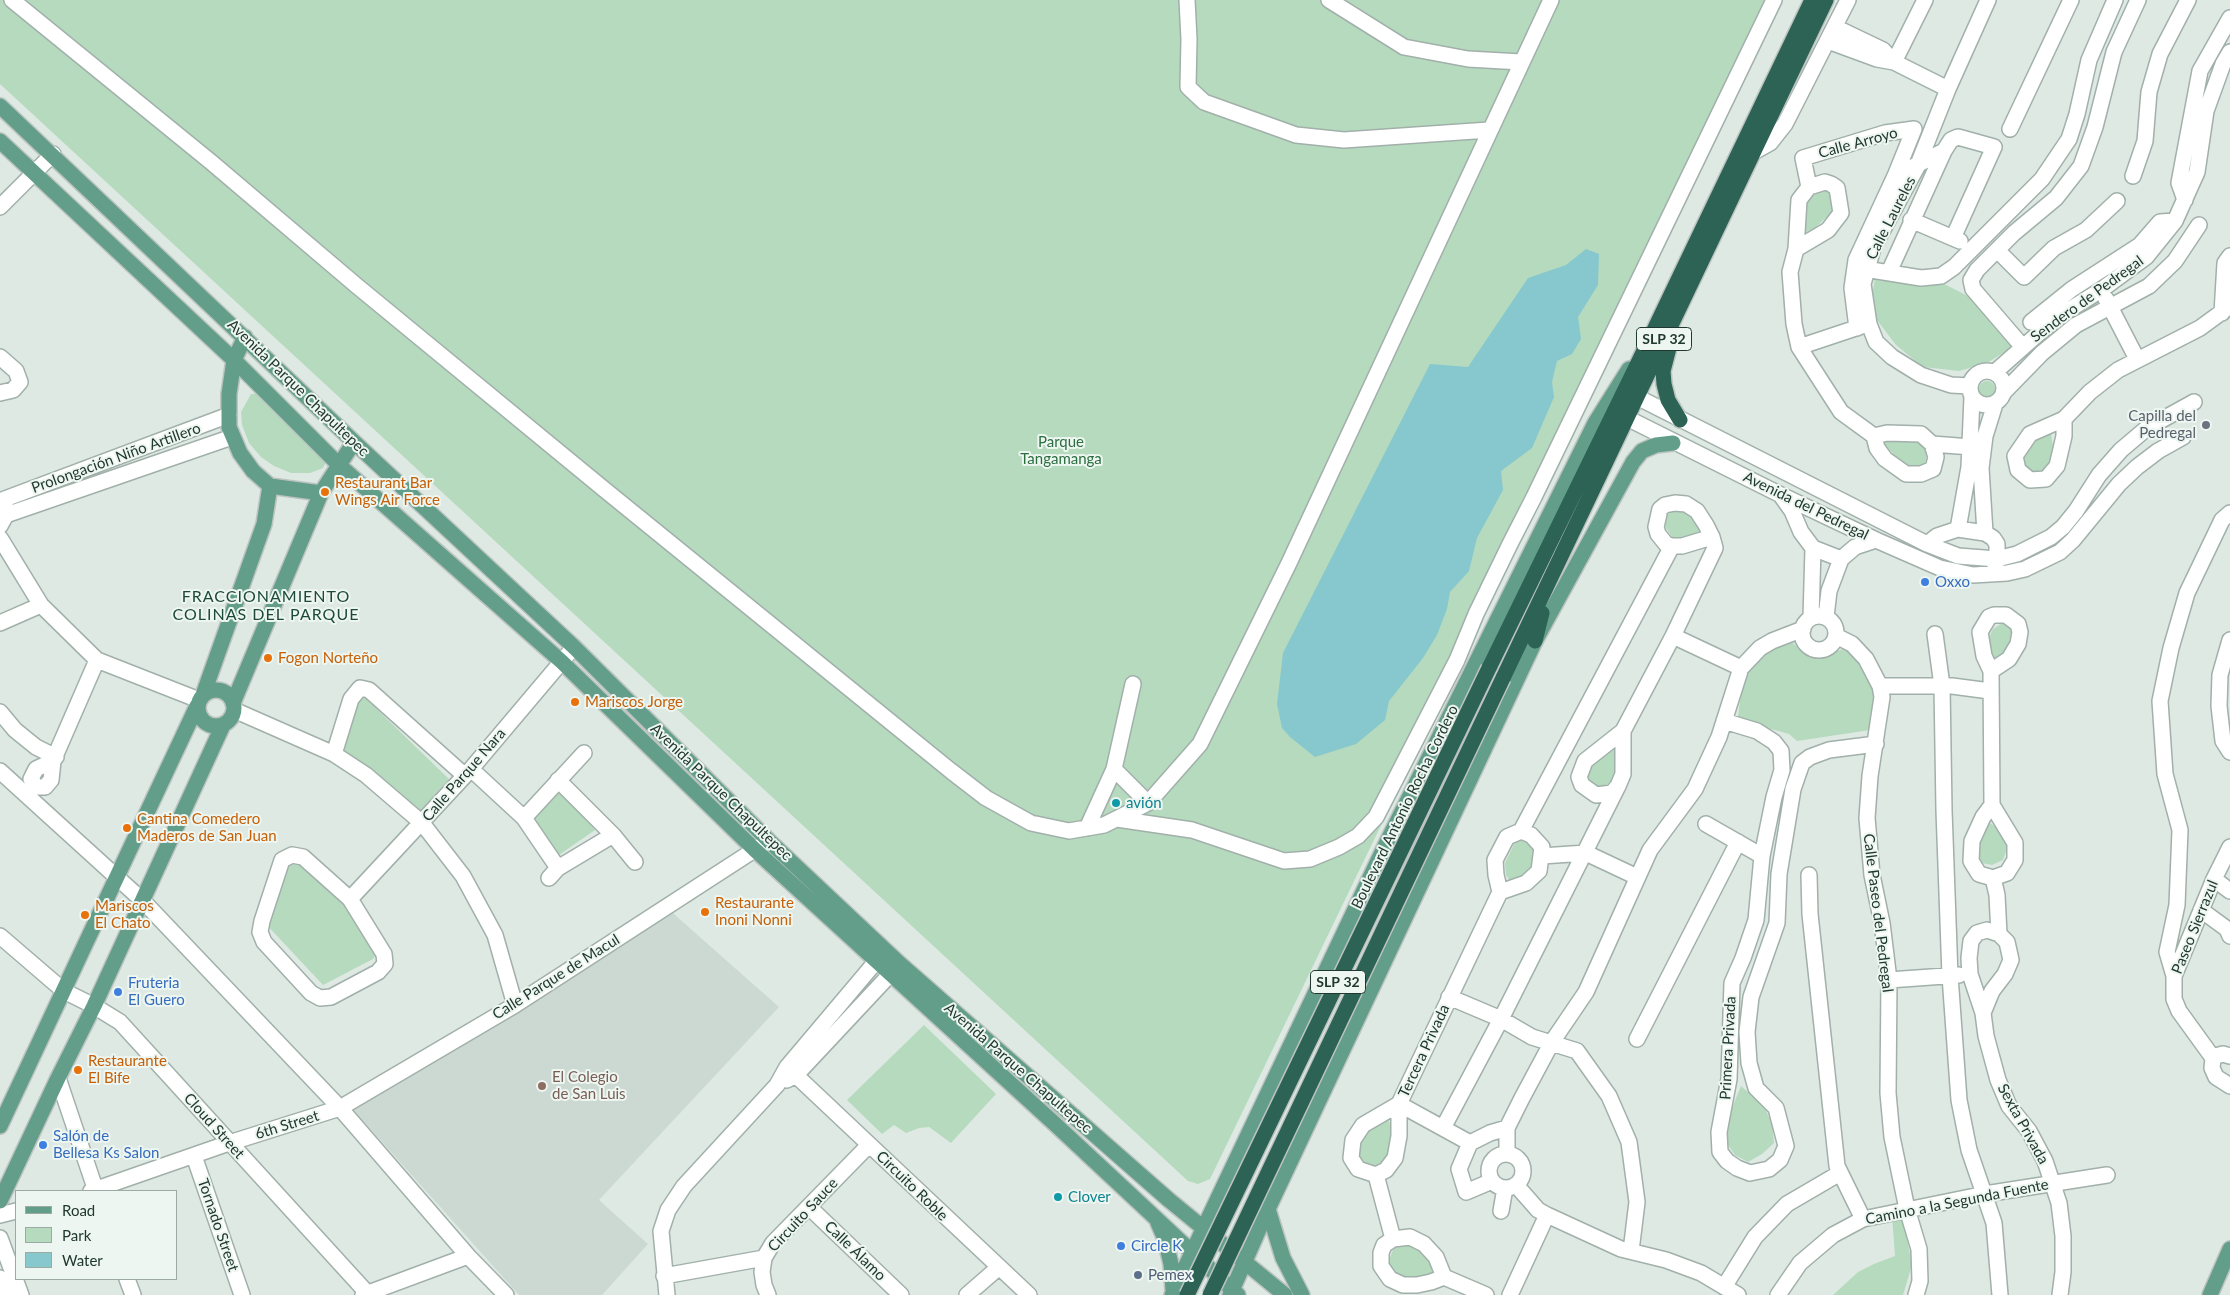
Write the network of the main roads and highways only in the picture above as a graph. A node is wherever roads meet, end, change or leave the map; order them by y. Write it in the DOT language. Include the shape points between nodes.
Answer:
graph roads {
  1 [pos="1812,0"];
  2 [pos="1826,0"];
  3 [pos="0,106"];
  4 [pos="0,141"];
  5 [pos="1681,303"];
  6 [pos="1655,328"];
  7 [pos="245,337"];
  8 [pos="234,360"];
  9 [pos="1680,420"];
  10 [pos="354,442"];
  11 [pos="1673,442"];
  12 [pos="340,465"];
  13 [pos="270,486"];
  14 [pos="321,493"];
  15 [pos="1554,573"];
  16 [pos="1535,641"];
  17 [pos="199,700"];
  18 [pos="234,707"];
  19 [pos="223,725"];
  20 [pos="881,955"];
  21 [pos="896,969"];
  22 [pos="0,1126"];
  23 [pos="1226,1179"];
  24 [pos="0,1201"];
  25 [pos="1268,1209"];
  26 [pos="1155,1217"];
  27 [pos="1204,1227"];
  28 [pos="2230,1249"];
  29 [pos="1231,1250"];
  30 [pos="1192,1251"];
  31 [pos="1245,1262"];
  32 [pos="1234,1293"];
  33 [pos="1177,1294"];
  34 [pos="1210,1295"];
  35 [pos="1285,1295"];
  36 [pos="1302,1295"];
  37 [pos="2210,1295"];
  1 -- 6 [label="highway, SLP 32"];
  2 -- 5 [label="highway, SLP 32"];
  3 -- 7 [label="main road, Avenida Parque Chapultepec"];
  4 -- 8 [label="main road, Avenida Parque Chapultepec"];
  5 -- 9 [label="highway" via="1663,371 1665,392"];
  5 -- 15 [label="highway, SLP 32"];
  6 -- 23 [label="main road, Boulevard Antonio Rocha Cordero" via="1595,423 1385,846"];
  6 -- 33 [label="highway, SLP 32, bridge"];
  7 -- 8 [label="main road"];
  7 -- 10 [label="main road, Avenida Parque Chapultepec"];
  8 -- 12 [label="main road, Avenida Parque Chapultepec"];
  8 -- 13 [label="main road" via="229,415 232,437 253,471"];
  10 -- 12 [label="main road"];
  10 -- 20 [label="main road, Avenida Parque Chapultepec" via="574,647"];
  11 -- 16 [label="main road" via="1642,451 1632,462"];
  12 -- 14 [label="main road"];
  12 -- 20 [label="main road, Avenida Parque Chapultepec" via="562,662 754,848"];
  13 -- 14 [label="main road"];
  13 -- 17 [label="main road" via="264,524"];
  14 -- 18 [label="main road"];
  15 -- 16 [label="highway"];
  15 -- 29 [label="highway, SLP 32, bridge"];
  16 -- 25 [label="main road"];
  17 -- 18 [label="main road" via="208,691 220,690 231,697"];
  17 -- 19 [label="main road" via="198,713 205,723"];
  17 -- 22 [label="main road"];
  18 -- 19 [label="main road" via="232,716"];
  19 -- 24 [label="main road"];
  20 -- 21 [label="main road, Avenida Parque Chapultepec"];
  21 -- 26 [label="main road, Avenida Parque Chapultepec"];
  21 -- 27 [label="main road, Avenida Parque Chapultepec"];
  23 -- 25 [label="main road" via="1230,1200 1238,1208 1257,1212"];
  23 -- 27 [label="main road, Boulevard Antonio Rocha Cordero"];
  25 -- 31 [label="main road"];
  25 -- 36 [label="main road" via="1283,1258"];
  26 -- 30 [label="main road, Avenida Parque Chapultepec"];
  26 -- 33 [label="main road" via="1165,1239"];
  27 -- 29 [label="main road, Avenida Parque Chapultepec"];
  27 -- 30 [label="main road, Boulevard Antonio Rocha Cordero"];
  28 -- 37 [label="main road"];
  29 -- 31 [label="main road, Avenida Parque Chapultepec"];
  29 -- 34 [label="highway, SLP 32, bridge"];
  30 -- 32 [label="main road, Avenida Parque Chapultepec"];
  30 -- 33 [label="main road, Boulevard Antonio Rocha Cordero"];
  31 -- 32 [label="main road"];
  31 -- 35 [label="main road, Avenida Parque Chapultepec"];
  33 -- 34 [label="main road" via="1190,1285 1200,1285"];
}
